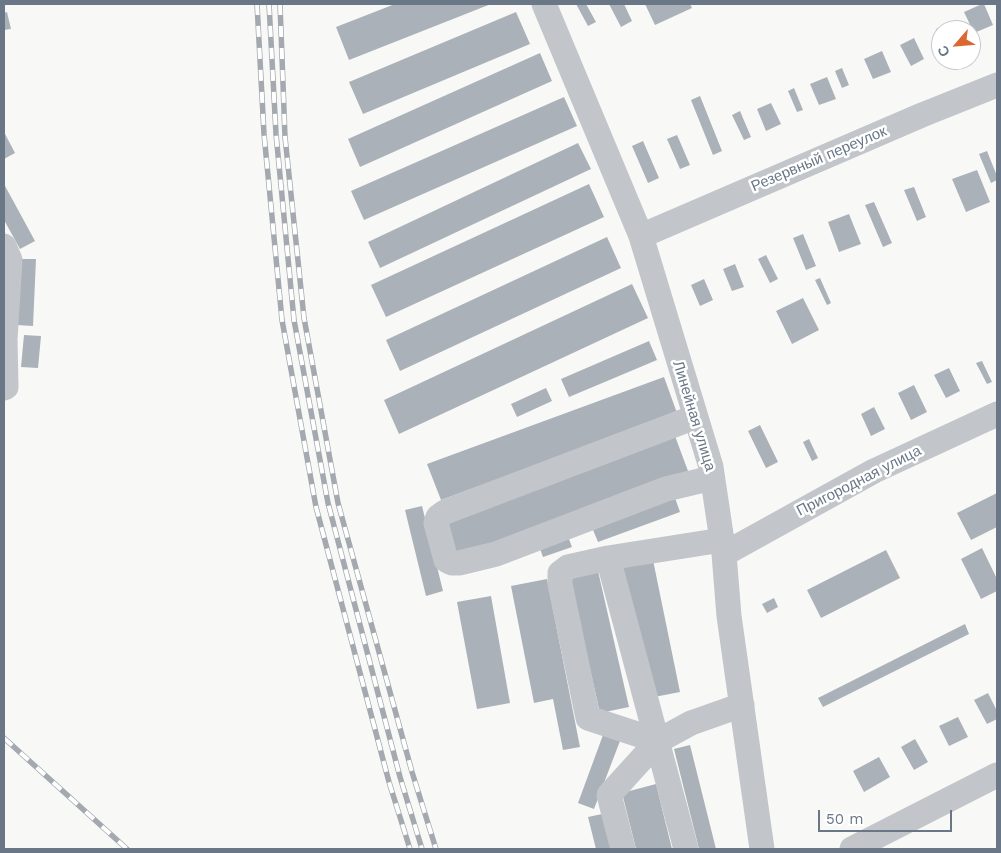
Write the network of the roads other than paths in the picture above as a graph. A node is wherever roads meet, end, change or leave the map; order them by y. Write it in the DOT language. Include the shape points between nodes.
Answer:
graph roads {
  1 [pos="544,4"];
  2 [pos="997,85"];
  3 [pos="641,236"];
  4 [pos="4,246"];
  5 [pos="6,279"];
  6 [pos="4,339"];
  7 [pos="4,388"];
  8 [pos="997,414"];
  9 [pos="695,417"];
  10 [pos="712,478"];
  11 [pos="723,547"];
  12 [pos="608,558"];
  13 [pos="742,705"];
  14 [pos="658,741"];
  15 [pos="997,775"];
  16 [pos="623,849"];
  17 [pos="686,849"];
  18 [pos="762,849"];
  19 [pos="852,849"];
  1 -- 3 [label="street, Линейная улица"];
  2 -- 3 [label="street, Резервный переулок"];
  3 -- 9 [label="street, Линейная улица"];
  4 -- 5 [label="street" via="10,260"];
  5 -- 6 [label="street"];
  6 -- 7 [label="street"];
  8 -- 11 [label="street, Пригородная улица"];
  9 -- 10 [label="street, Линейная улица"];
  9 -- 10 [label="street" via="445,512 436,523 446,560 459,563 496,554 666,489"];
  10 -- 11 [label="street, Линейная улица"];
  11 -- 12 [label="street, Пригородная улица"];
  11 -- 13 [label="street, Линейная улица"];
  12 -- 14 [label="street"];
  12 -- 14 [label="street, Пригородная улица" via="568,567 560,573 588,718"];
  13 -- 14 [label="street" via="691,723"];
  13 -- 18 [label="street, Линейная улица"];
  14 -- 16 [label="street" via="609,795"];
  14 -- 17 [label="street"];
  15 -- 19 [label="street"];
}
